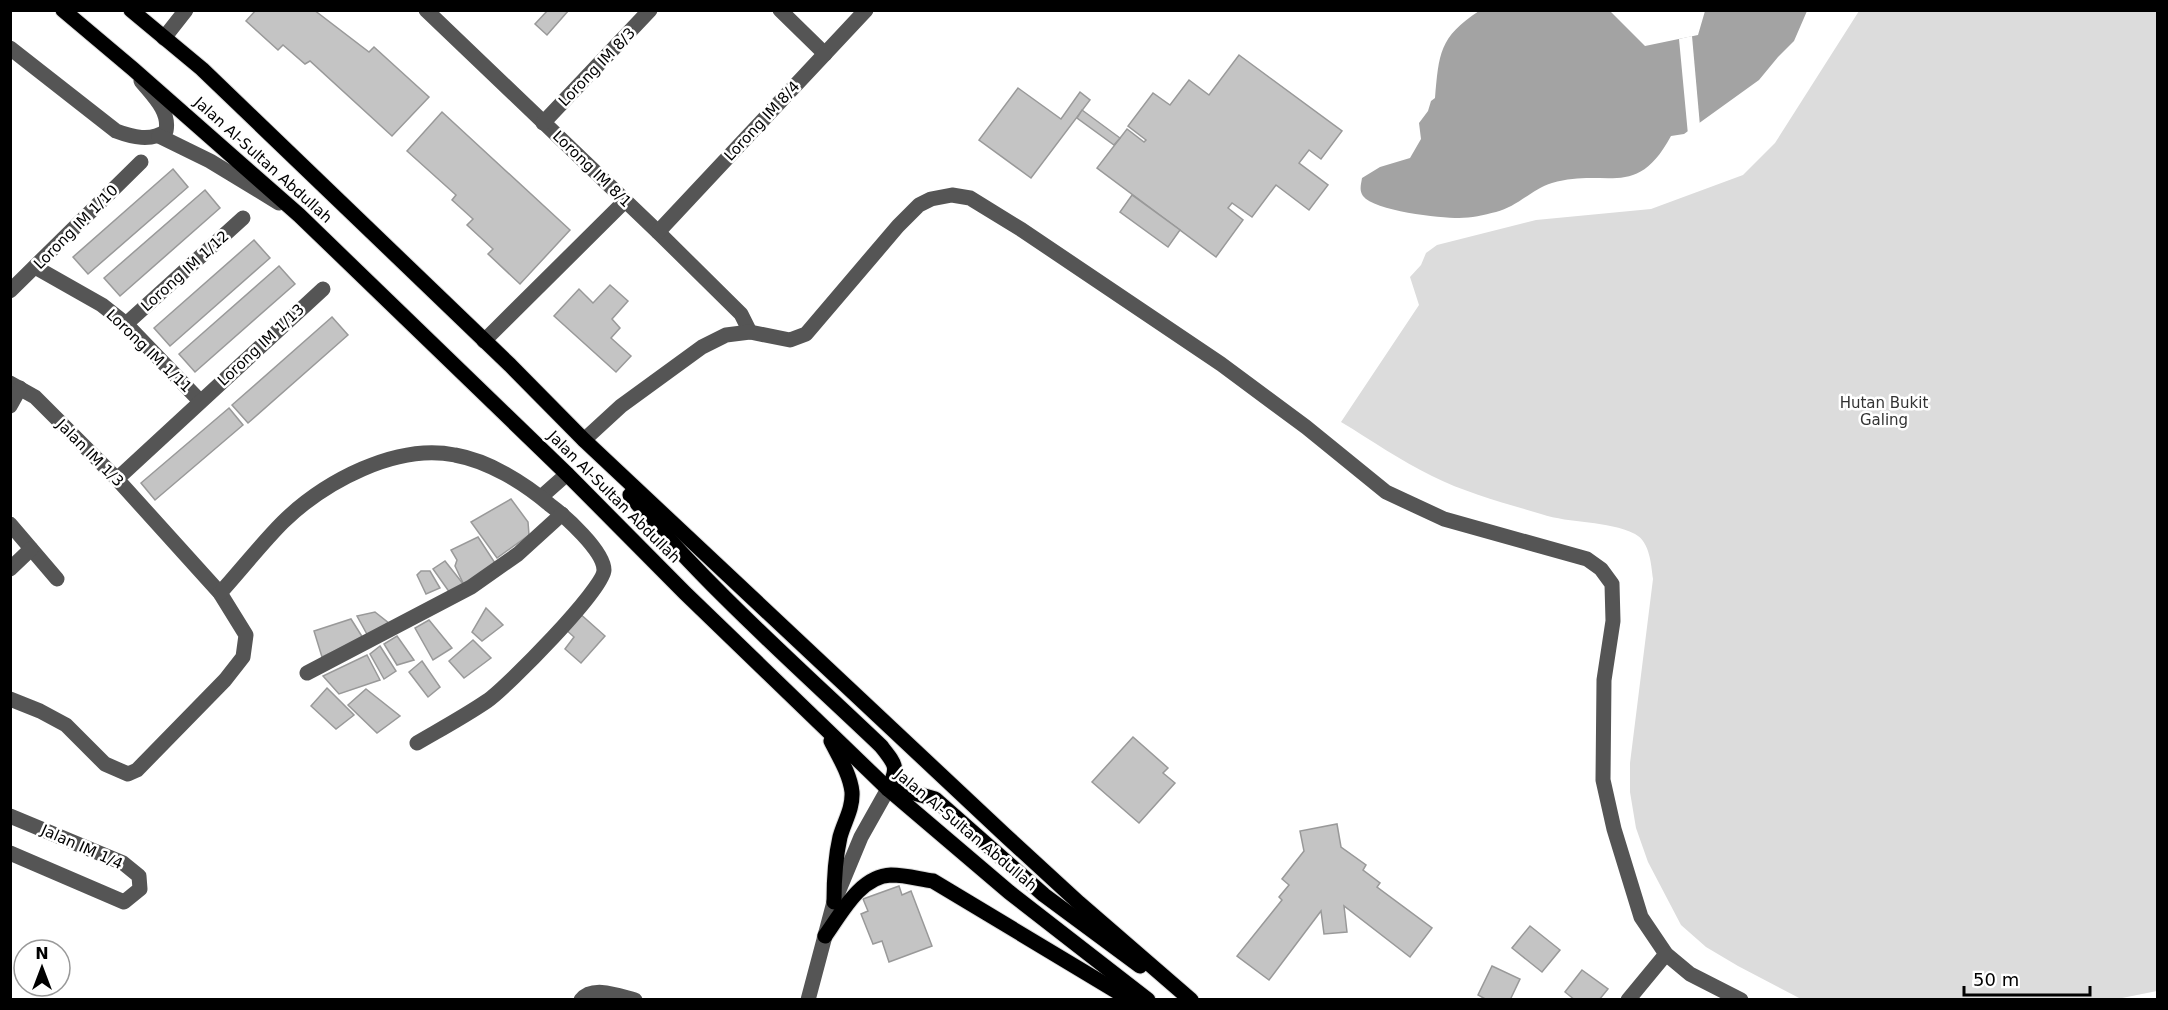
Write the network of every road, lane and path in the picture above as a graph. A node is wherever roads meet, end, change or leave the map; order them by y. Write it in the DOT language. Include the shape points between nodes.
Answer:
graph roads {
  1 [pos="63,10"];
  2 [pos="131,10"];
  3 [pos="186,10"];
  4 [pos="650,10"];
  5 [pos="780,10"];
  6 [pos="866,10"];
  7 [pos="428,11"];
  8 [pos="164,38"];
  9 [pos="10,48"];
  10 [pos="825,54"];
  11 [pos="133,69"];
  12 [pos="543,123"];
  13 [pos="159,136"];
  14 [pos="141,162"];
  15 [pos="625,201"];
  16 [pos="299,215"];
  17 [pos="243,218"];
  18 [pos="658,232"];
  19 [pos="34,267"];
  20 [pos="322,289"];
  21 [pos="10,291"];
  22 [pos="126,324"];
  23 [pos="750,332"];
  24 [pos="484,341"];
  25 [pos="15,386"];
  26 [pos="200,401"];
  27 [pos="10,406"];
  28 [pos="584,440"];
  29 [pos="567,474"];
  30 [pos="117,479"];
  31 [pos="541,497"];
  32 [pos="562,514"];
  33 [pos="10,524"];
  34 [pos="31,549"];
  35 [pos="10,569"];
  36 [pos="57,579"];
  37 [pos="220,593"];
  38 [pos="308,673"];
  39 [pos="10,699"];
  40 [pos="826,730"];
  41 [pos="417,743"];
  42 [pos="888,789"];
  43 [pos="10,816"];
  44 [pos="10,854"];
  45 [pos="834,902"];
  46 [pos="825,936"];
  47 [pos="1666,954"];
  48 [pos="583,997"];
  49 [pos="635,999"];
  50 [pos="808,999"];
  51 [pos="1131,999"];
  52 [pos="1148,999"];
  53 [pos="1185,999"];
  54 [pos="1191,999"];
  55 [pos="1628,999"];
  56 [pos="1741,999"];
  1 -- 11 [label="main road, Jalan Al-Sultan Abdullah"];
  2 -- 8 [label="main road, Jalan Al-Sultan Abdullah"];
  3 -- 8 [label="street"];
  4 -- 12 [label="street, Lorong IM 8/3"];
  5 -- 10 [label="street"];
  6 -- 10 [label="street, Lorong IM 8/4"];
  7 -- 12 [label="street, Lorong IM 8/1"];
  8 -- 24 [label="main road, Jalan Al-Sultan Abdullah" via="202,69"];
  9 -- 13 [label="street" via="116,131 146,138"];
  10 -- 18 [label="street, Lorong IM 8/4"];
  11 -- 13 [label="street" via="166,114 165,131"];
  11 -- 16 [label="main road, Jalan Al-Sultan Abdullah"];
  12 -- 15 [label="street, Lorong IM 8/1"];
  13 -- 16 [label="street" via="210,161"];
  14 -- 19 [label="street, Lorong IM 1/10"];
  15 -- 18 [label="street, Lorong IM 8/1"];
  15 -- 24 [label="street"];
  16 -- 29 [label="main road, Jalan Al-Sultan Abdullah"];
  17 -- 22 [label="street, Lorong IM 1/12"];
  18 -- 23 [label="street, Lorong IM 8/1" via="741,314"];
  19 -- 21 [label="street, Lorong IM 1/10"];
  19 -- 22 [label="street, Lorong IM 1/11" via="102,305"];
  20 -- 26 [label="street, Lorong IM 1/13"];
  22 -- 26 [label="street, Lorong IM 1/11"];
  23 -- 28 [label="street" via="726,335 702,347 621,406"];
  23 -- 47 [label="street" via="790,340 806,334 919,205 952,195 970,198 1221,364 1386,492 1444,519 1587,559 1612,584 1613,621 1604,680 1603,780 1641,917"];
  24 -- 28 [label="main road, Jalan Al-Sultan Abdullah"];
  25 -- 27 [label="street"];
  25 -- 30 [label="street, Jalan IM 1/3" via="35,397"];
  26 -- 30 [label="street, Lorong IM 1/13"];
  28 -- 42 [label="main road" via="666,537 882,746 895,764 896,775"];
  28 -- 54 [label="main road, Jalan Al-Sultan Abdullah" via="1006,836"];
  29 -- 31 [label="street"];
  29 -- 40 [label="main road, Jalan Al-Sultan Abdullah"];
  30 -- 37 [label="street, Jalan IM 1/3"];
  31 -- 32 [label="street"];
  31 -- 37 [label="street" via="497,470 453,454 426,453 391,459 327,487 284,521"];
  32 -- 38 [label="street" via="518,554 471,587"];
  32 -- 41 [label="street" via="600,556 604,571 599,582 508,684"];
  33 -- 34 [label="street"];
  34 -- 35 [label="street"];
  34 -- 36 [label="street"];
  37 -- 39 [label="street, Jalan IM 1/3" via="246,635 243,657 137,770 128,774 105,764 66,725"];
  40 -- 42 [label="main road, Jalan Al-Sultan Abdullah"];
  40 -- 45 [label="main road" via="847,773 852,793 835,864"];
  42 -- 45 [label="street" via="861,837"];
  42 -- 52 [label="main road, Jalan Al-Sultan Abdullah" via="1009,892"];
  42 -- 53 [label="main road" via="935,799 1044,895"];
  43 -- 44 [label="street, Jalan IM 1/4" via="123,863 139,876 140,889 124,902"];
  45 -- 46 [label="street"];
  46 -- 50 [label="street"];
  46 -- 51 [label="main road" via="867,884 888,875 933,881"];
  47 -- 55 [label="street"];
  47 -- 56 [label="street" via="1690,974"];
  48 -- 49 [label="street" via="593,992"];
}
